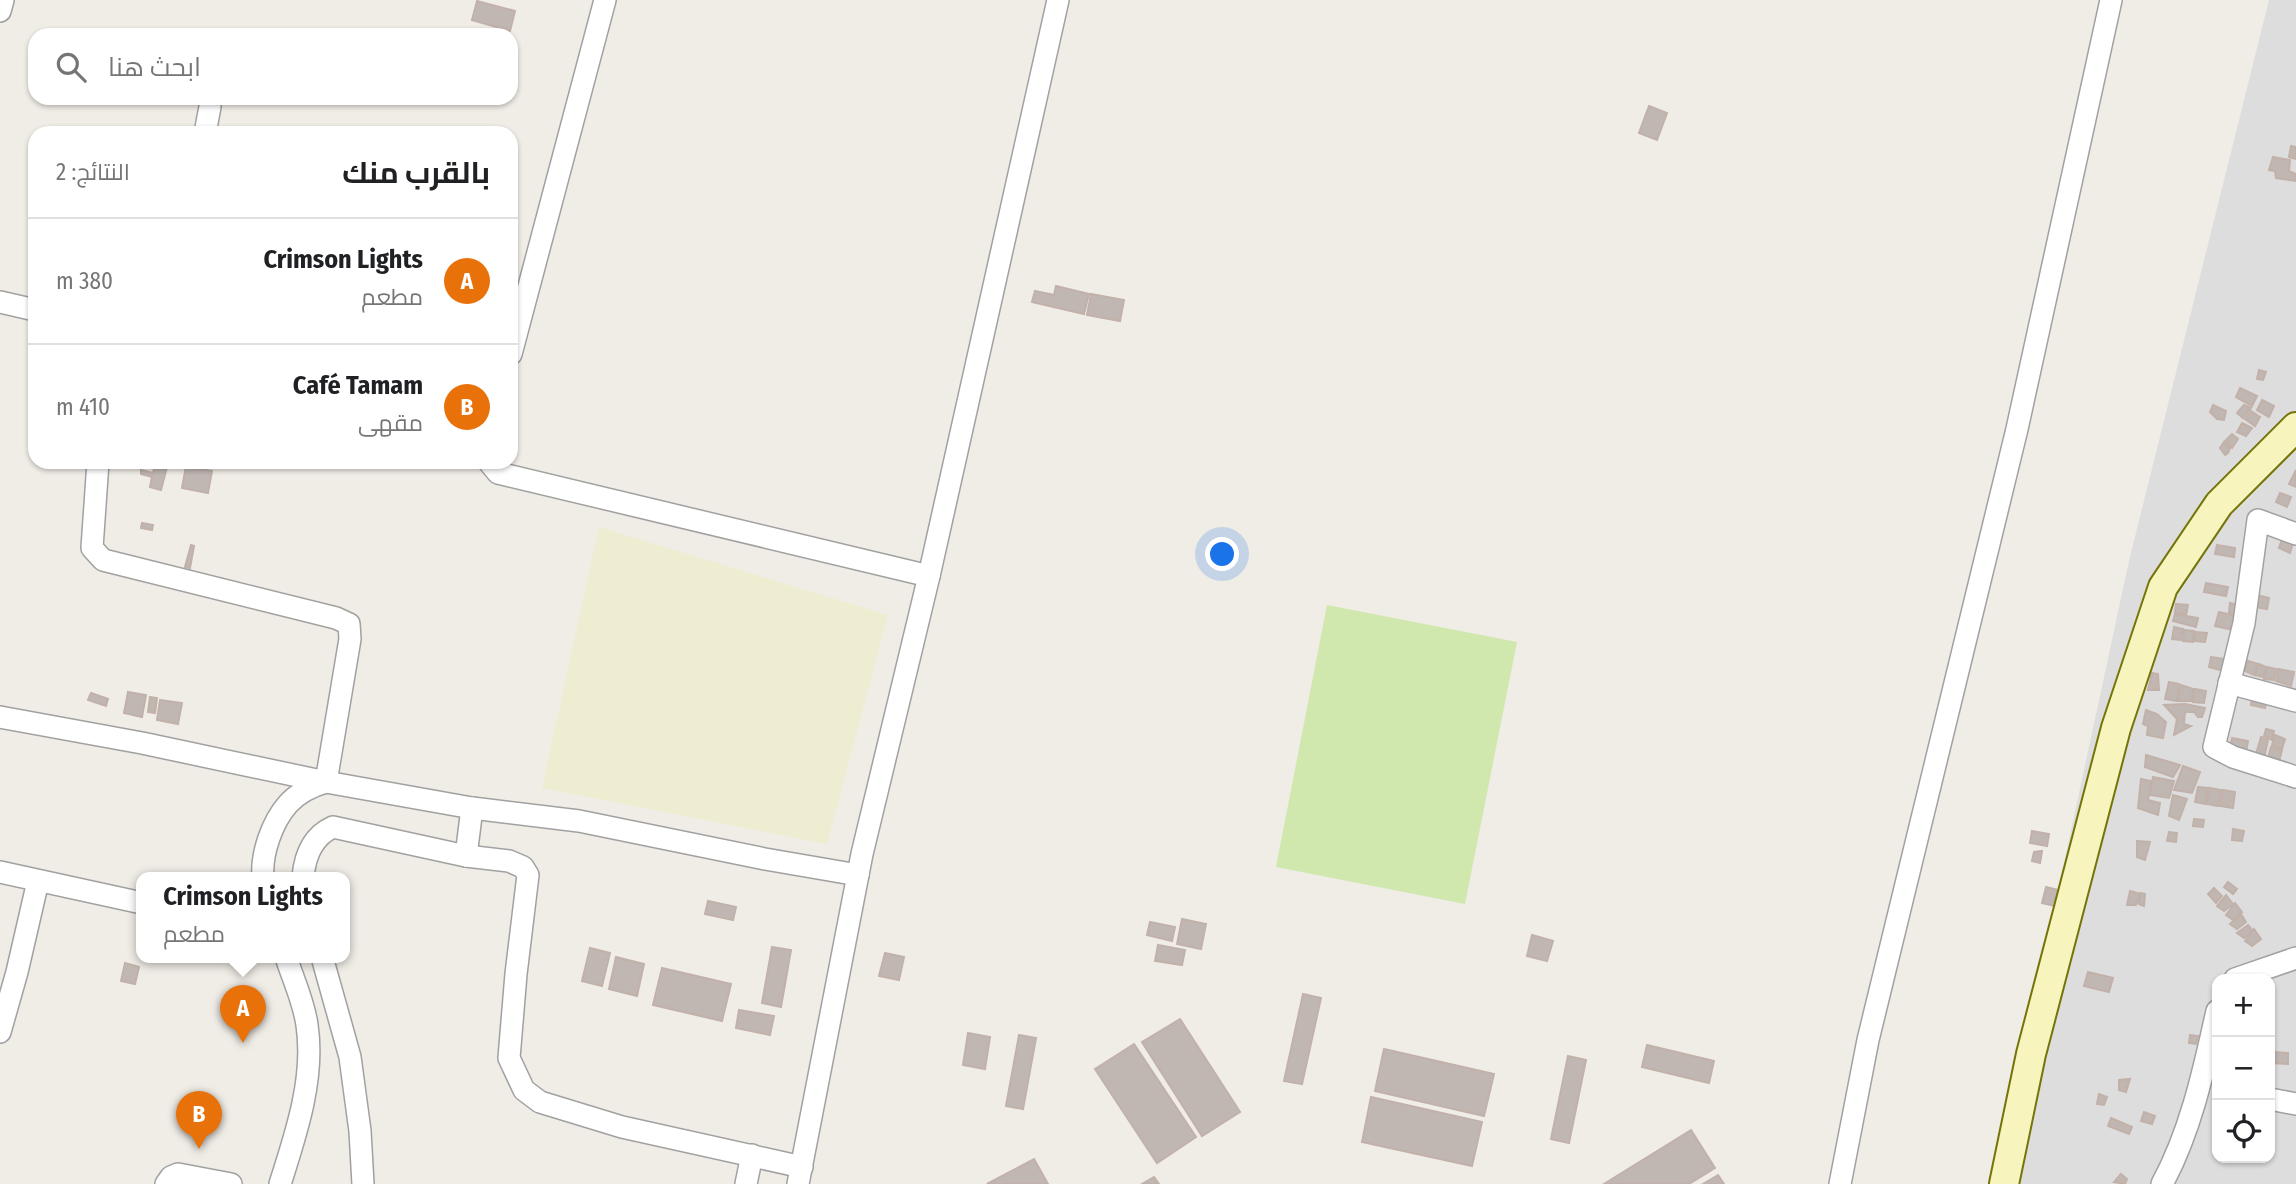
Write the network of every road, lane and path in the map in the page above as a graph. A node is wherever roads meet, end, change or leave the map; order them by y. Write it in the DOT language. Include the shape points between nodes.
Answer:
graph roads {
  1 [pos="3,0"];
  2 [pos="605,0"];
  3 [pos="1058,0"];
  4 [pos="2111,0"];
  5 [pos="0,12"];
  6 [pos="210,107"];
  7 [pos="206,126"];
  8 [pos="0,302"];
  9 [pos="28,308"];
  10 [pos="518,328"];
  11 [pos="2296,427"];
  12 [pos="98,469"];
  13 [pos="495,469"];
  14 [pos="2296,534"];
  15 [pos="929,576"];
  16 [pos="2229,683"];
  17 [pos="2296,701"];
  18 [pos="0,717"];
  19 [pos="2296,777"];
  20 [pos="326,782"];
  21 [pos="472,808"];
  22 [pos="466,856"];
  23 [pos="0,872"];
  24 [pos="263,872"];
  25 [pos="304,872"];
  26 [pos="858,875"];
  27 [pos="37,881"];
  28 [pos="136,902"];
  29 [pos="2296,958"];
  30 [pos="288,963"];
  31 [pos="323,963"];
  32 [pos="2250,974"];
  33 [pos="0,1031"];
  34 [pos="2214,1037"];
  35 [pos="2209,1086"];
  36 [pos="2275,1100"];
  37 [pos="2296,1104"];
  38 [pos="752,1155"];
  39 [pos="800,1176"];
  40 [pos="166,1184"];
  41 [pos="231,1184"];
  42 [pos="280,1184"];
  43 [pos="363,1184"];
  44 [pos="746,1184"];
  45 [pos="1840,1184"];
  46 [pos="2004,1184"];
  47 [pos="2162,1184"];
  1 -- 5 [label="street"];
  2 -- 10 [label="street"];
  3 -- 15 [label="street"];
  4 -- 45 [label="street" via="2017,429 1868,1040"];
  6 -- 7 [label="street"];
  8 -- 9 [label="street"];
  11 -- 46 [label="street" via="2219,504 2163,587 2113,741 2031,1054"];
  12 -- 20 [label="street" via="92,548 103,560 349,624"];
  13 -- 15 [label="street"];
  14 -- 16 [label="street" via="2259,520 2244,623"];
  15 -- 26 [label="street"];
  16 -- 17 [label="street"];
  16 -- 19 [label="street" via="2214,747"];
  18 -- 20 [label="street"];
  20 -- 21 [label="street"];
  20 -- 24 [label="street" via="288,804 269,840"];
  21 -- 22 [label="street"];
  21 -- 26 [label="street" via="579,821"];
  22 -- 25 [label="street" via="333,827 315,838"];
  22 -- 38 [label="street" via="509,861 528,875 509,1058 524,1090 540,1102 622,1127"];
  23 -- 27 [label="street"];
  26 -- 39 [label="street"];
  27 -- 28 [label="street"];
  27 -- 33 [label="street"];
  29 -- 32 [label="street"];
  30 -- 42 [label="street" via="307,1023 309,1063 295,1137"];
  31 -- 43 [label="street" via="350,1057"];
  34 -- 35 [label="street"];
  35 -- 47 [label="street"];
  36 -- 37 [label="street"];
  38 -- 39 [label="street"];
  38 -- 44 [label="street"];
  40 -- 41 [label="street" via="177,1174"];
}
